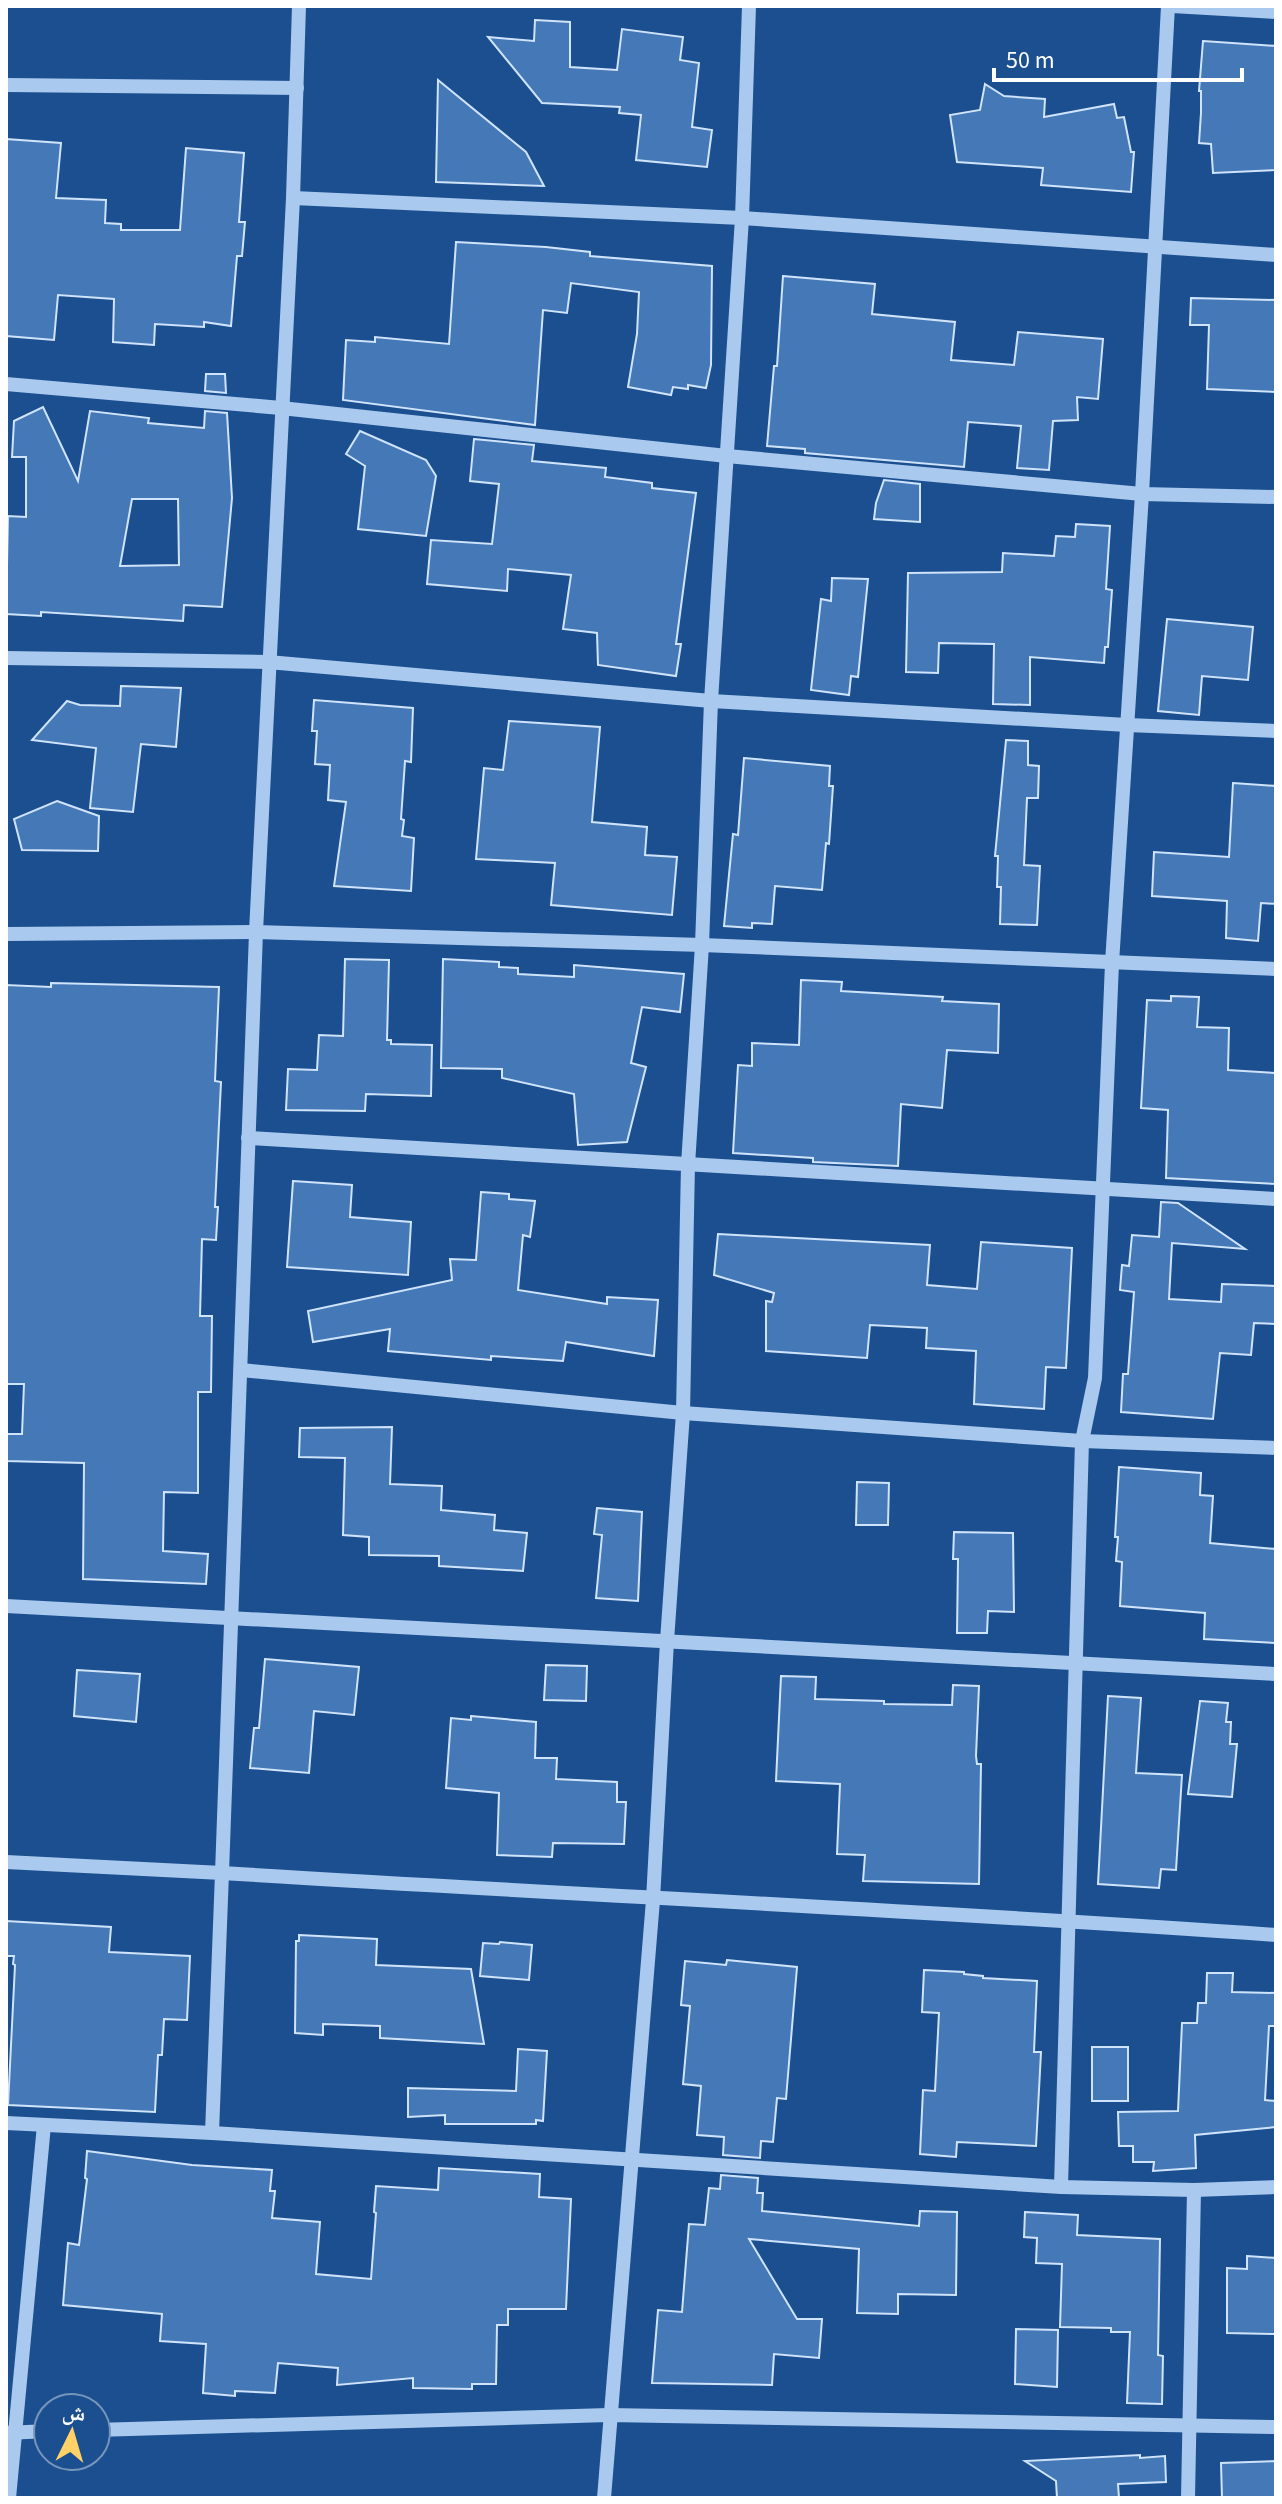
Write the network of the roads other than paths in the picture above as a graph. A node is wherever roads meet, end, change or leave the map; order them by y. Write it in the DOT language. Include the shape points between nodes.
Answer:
graph roads {
  1 [pos="299,6"];
  2 [pos="749,6"];
  3 [pos="1170,6"];
  4 [pos="1276,12"];
  5 [pos="6,85"];
  6 [pos="297,88"];
  7 [pos="293,198"];
  8 [pos="742,218"];
  9 [pos="1154,247"];
  10 [pos="1276,255"];
  11 [pos="6,384"];
  12 [pos="281,408"];
  13 [pos="727,456"];
  14 [pos="1142,494"];
  15 [pos="1276,497"];
  16 [pos="6,658"];
  17 [pos="268,662"];
  18 [pos="711,701"];
  19 [pos="1127,725"];
  20 [pos="1276,731"];
  21 [pos="256,932"];
  22 [pos="6,934"];
  23 [pos="702,945"];
  24 [pos="1112,963"];
  25 [pos="1276,969"];
  26 [pos="248,1138"];
  27 [pos="688,1165"];
  28 [pos="1103,1190"];
  29 [pos="1276,1199"];
  30 [pos="241,1370"];
  31 [pos="683,1413"];
  32 [pos="1082,1441"];
  33 [pos="1276,1448"];
  34 [pos="6,1606"];
  35 [pos="229,1618"];
  36 [pos="667,1641"];
  37 [pos="1075,1663"];
  38 [pos="1276,1674"];
  39 [pos="6,1862"];
  40 [pos="222,1873"];
  41 [pos="653,1900"];
  42 [pos="1067,1920"];
  43 [pos="1276,1935"];
  44 [pos="6,2123"];
  45 [pos="44,2125"];
  46 [pos="212,2133"];
  47 [pos="632,2160"];
  48 [pos="1061,2187"];
  49 [pos="1276,2187"];
  50 [pos="1194,2190"];
  51 [pos="609,2415"];
  52 [pos="1188,2426"];
  53 [pos="1276,2427"];
  54 [pos="112,2430"];
  55 [pos="32,2431"];
  56 [pos="10,2432"];
  57 [pos="9,2498"];
  58 [pos="604,2498"];
  59 [pos="1188,2498"];
  1 -- 6 [label="street"];
  2 -- 8 [label="street"];
  3 -- 4 [label="street"];
  3 -- 9 [label="street"];
  5 -- 6 [label="street"];
  6 -- 7 [label="street"];
  7 -- 8 [label="street"];
  7 -- 12 [label="street"];
  8 -- 9 [label="street"];
  8 -- 13 [label="street"];
  9 -- 10 [label="street"];
  9 -- 14 [label="street"];
  11 -- 12 [label="street"];
  12 -- 13 [label="street"];
  12 -- 17 [label="street"];
  13 -- 14 [label="street"];
  13 -- 18 [label="street"];
  14 -- 15 [label="street"];
  14 -- 19 [label="street"];
  16 -- 17 [label="street"];
  17 -- 18 [label="street"];
  17 -- 21 [label="street"];
  18 -- 19 [label="street"];
  18 -- 23 [label="street"];
  19 -- 20 [label="street"];
  19 -- 24 [label="street"];
  21 -- 22 [label="street"];
  21 -- 23 [label="street"];
  21 -- 26 [label="street"];
  23 -- 24 [label="street"];
  23 -- 27 [label="street"];
  24 -- 25 [label="street"];
  24 -- 28 [label="street"];
  26 -- 27 [label="street"];
  26 -- 30 [label="street"];
  27 -- 28 [label="street"];
  27 -- 31 [label="street"];
  28 -- 29 [label="street"];
  28 -- 32 [label="street" via="1095,1378"];
  30 -- 31 [label="street"];
  30 -- 35 [label="street"];
  31 -- 32 [label="street"];
  31 -- 36 [label="street"];
  32 -- 33 [label="street"];
  32 -- 37 [label="street"];
  34 -- 35 [label="street"];
  35 -- 36 [label="street"];
  35 -- 40 [label="street"];
  36 -- 37 [label="street"];
  36 -- 41 [label="street"];
  37 -- 38 [label="street"];
  37 -- 42 [label="street"];
  39 -- 40 [label="street"];
  40 -- 41 [label="street"];
  40 -- 46 [label="street"];
  41 -- 42 [label="street"];
  41 -- 47 [label="street"];
  42 -- 43 [label="street"];
  42 -- 48 [label="street"];
  44 -- 45 [label="street"];
  45 -- 46 [label="street"];
  45 -- 56 [label="street"];
  46 -- 47 [label="street"];
  47 -- 48 [label="street"];
  47 -- 51 [label="street"];
  48 -- 50 [label="street"];
  49 -- 50 [label="street"];
  50 -- 52 [label="street"];
  51 -- 52 [label="street"];
  51 -- 54 [label="street"];
  51 -- 58 [label="street"];
  52 -- 53 [label="street"];
  52 -- 59 [label="street"];
  55 -- 56 [label="street"];
  56 -- 57 [label="street"];
}
